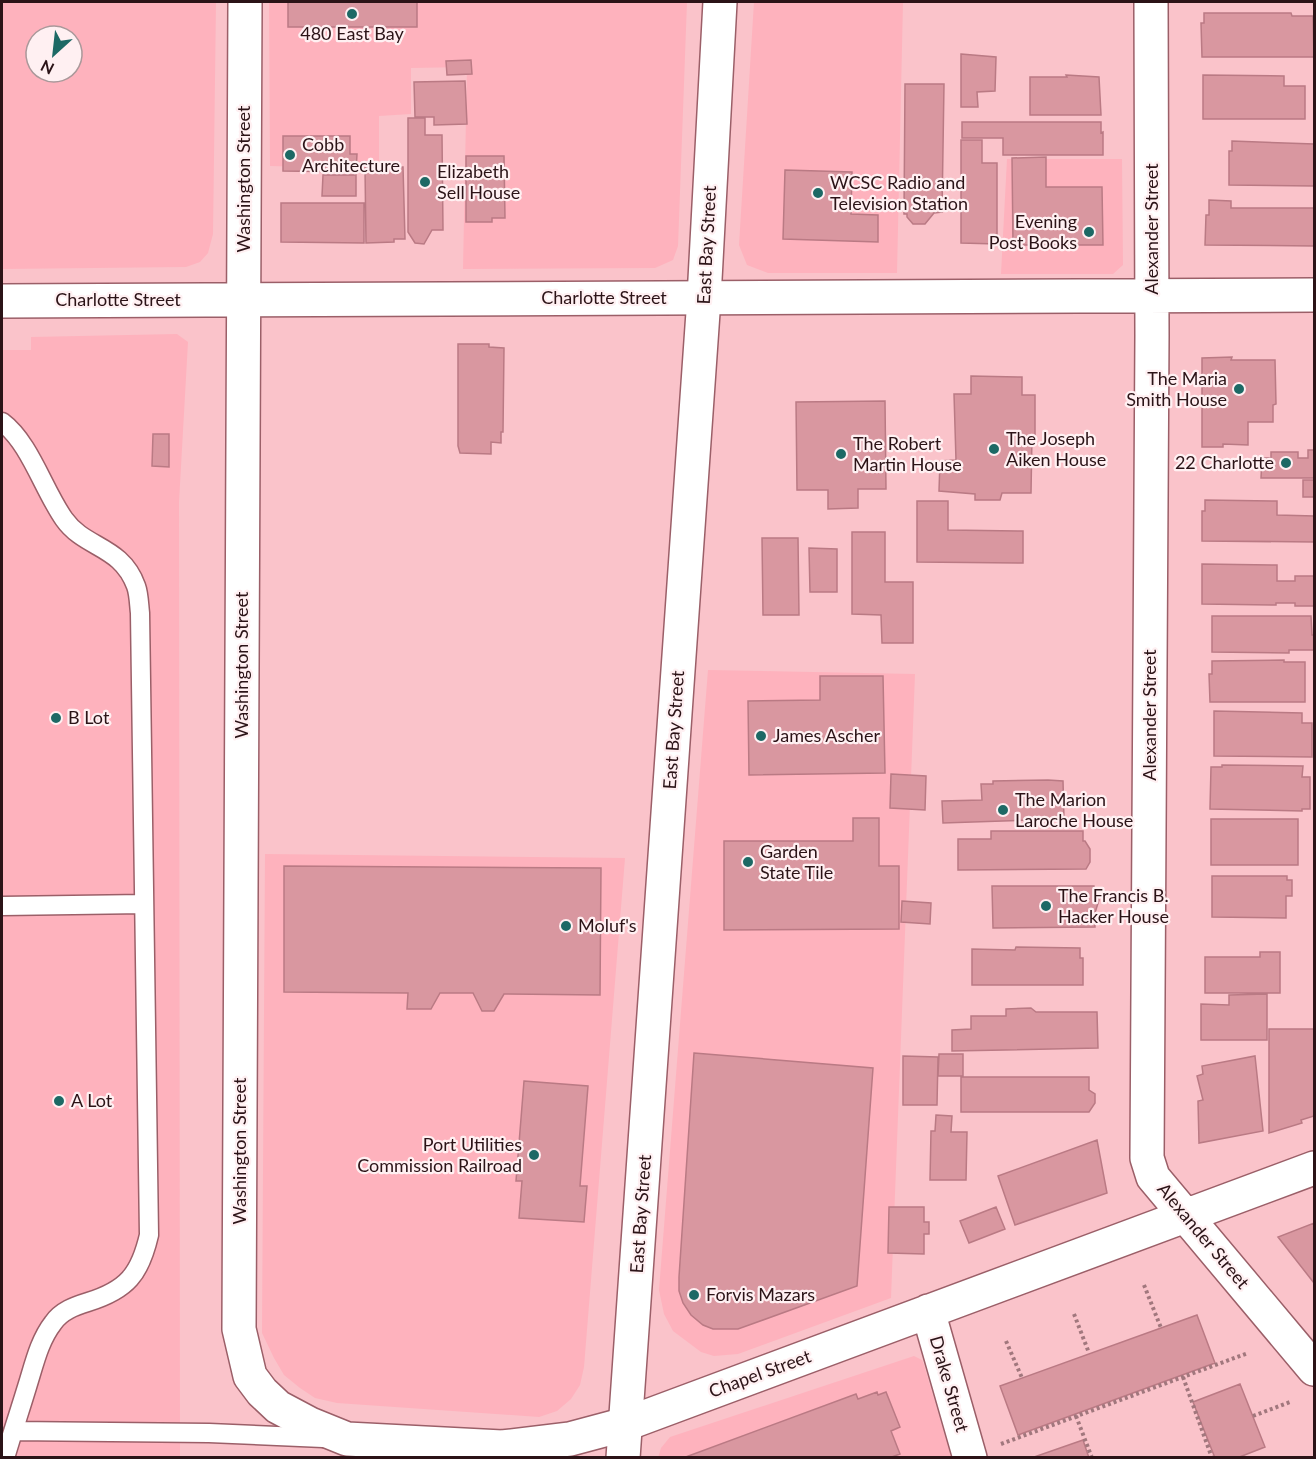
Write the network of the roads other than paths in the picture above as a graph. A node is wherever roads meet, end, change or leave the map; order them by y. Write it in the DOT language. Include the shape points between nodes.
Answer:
graph roads {
  1 [pos="245,2"];
  2 [pos="720,2"];
  3 [pos="1151,2"];
  4 [pos="1314,295"];
  5 [pos="1152,296"];
  6 [pos="704,298"];
  7 [pos="243,300"];
  8 [pos="2,301"];
  9 [pos="2,422"];
  10 [pos="144,904"];
  11 [pos="2,906"];
  12 [pos="1314,1168"];
  13 [pos="1187,1215"];
  14 [pos="928,1311"];
  15 [pos="239,1329"];
  16 [pos="1314,1369"];
  17 [pos="626,1424"];
  18 [pos="13,1431"];
  19 [pos="347,1438"];
  20 [pos="419,1451"];
  21 [pos="984,1451"];
  22 [pos="5,1458"];
  23 [pos="623,1458"];
  1 -- 7 [label="street, Washington Street"];
  2 -- 6 [label="street, East Bay Street"];
  3 -- 5 [label="street, Alexander Street"];
  4 -- 5 [label="street, Charlotte Street"];
  5 -- 6 [label="street, Charlotte Street"];
  5 -- 13 [label="street, Alexander Street" via="1147,1158 1153,1177"];
  6 -- 7 [label="street, Charlotte Street"];
  6 -- 17 [label="street, East Bay Street"];
  7 -- 8 [label="street, Charlotte Street"];
  7 -- 15 [label="street, Washington Street"];
  9 -- 10 [label="lane" via="19,440 64,519 78,535 124,562 137,587"];
  10 -- 11 [label="lane"];
  10 -- 18 [label="lane" via="149,1235 144,1258 125,1284 107,1296 63,1312 53,1322 39,1346"];
  12 -- 13 [label="street, Chapel Street"];
  13 -- 14 [label="street, Chapel Street"];
  13 -- 16 [label="street, Alexander Street"];
  14 -- 17 [label="street, Chapel Street"];
  14 -- 21 [label="street, Drake Street"];
  15 -- 19 [label="street, Chapel Street" via="250,1376 262,1392 278,1407"];
  17 -- 20 [label="street, Chapel Street" via="570,1439"];
  17 -- 23 [label="street, East Bay Street"];
  18 -- 19 [label="lane"];
  18 -- 22 [label="lane"];
  19 -- 20 [label="street, Chapel Street"];
}
